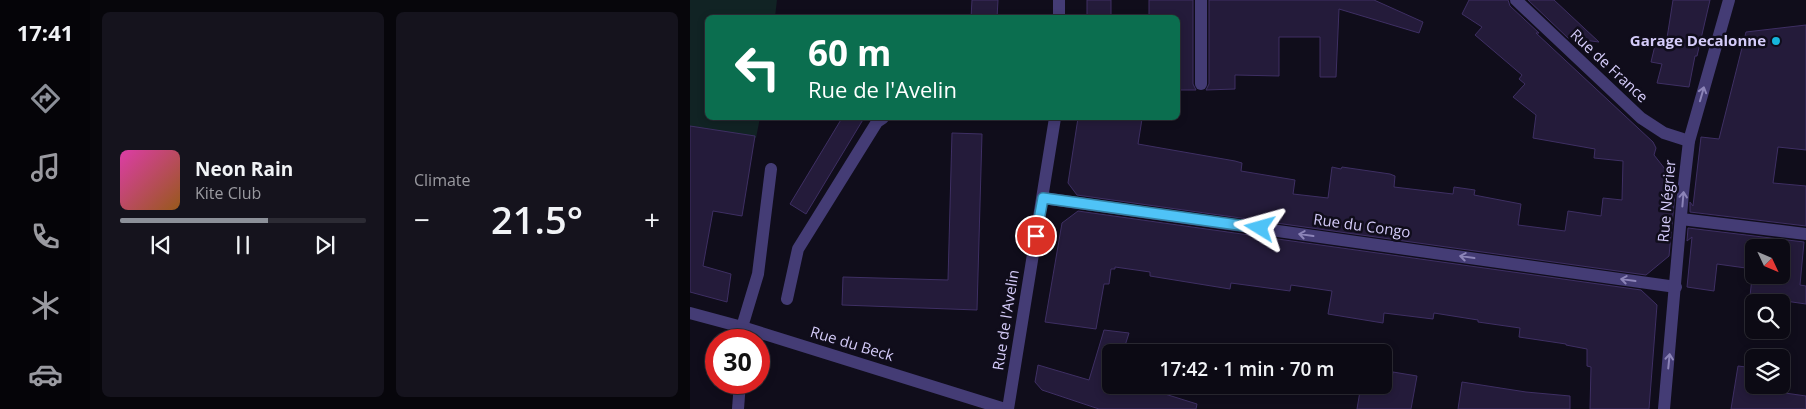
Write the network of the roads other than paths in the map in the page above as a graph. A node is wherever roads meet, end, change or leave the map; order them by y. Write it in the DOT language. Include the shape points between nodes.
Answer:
graph roads {
  1 [pos="1059,0"];
  2 [pos="1201,0"];
  3 [pos="1516,0"];
  4 [pos="1729,0"];
  5 [pos="1060,15"];
  6 [pos="1201,84"];
  7 [pos="880,120"];
  8 [pos="1055,120"];
  9 [pos="1689,141"];
  10 [pos="770,169"];
  11 [pos="1043,198"];
  12 [pos="1681,219"];
  13 [pos="1806,234"];
  14 [pos="1676,287"];
  15 [pos="788,299"];
  16 [pos="690,313"];
  17 [pos="730,329"];
  18 [pos="743,329"];
  19 [pos="770,342"];
  20 [pos="739,394"];
  21 [pos="738,409"];
  22 [pos="1006,409"];
  23 [pos="1664,409"];
  1 -- 5 [label="street"];
  2 -- 6 [label="street"];
  3 -- 9 [label="street, Rue de France" via="1641,118 1664,133"];
  9 -- 4 [label="street, Rue Négrier, one-way"];
  7 -- 15 [label="street" via="798,248"];
  8 -- 11 [label="street, Rue de l'Avelin"];
  12 -- 9 [label="street, Rue Négrier, one-way"];
  10 -- 18 [label="street" via="758,274"];
  14 -- 11 [label="street, Rue du Congo, one-way"];
  11 -- 22 [label="street, Rue de l'Avelin"];
  12 -- 13 [label="street"];
  12 -- 14 [label="street, Rue Négrier"];
  23 -- 14 [label="street, Rue Négrier, one-way"];
  16 -- 17 [label="street, Rue du Beck"];
  19 -- 22 [label="street, Rue du Beck"];
  20 -- 21 [label="street"];
}
